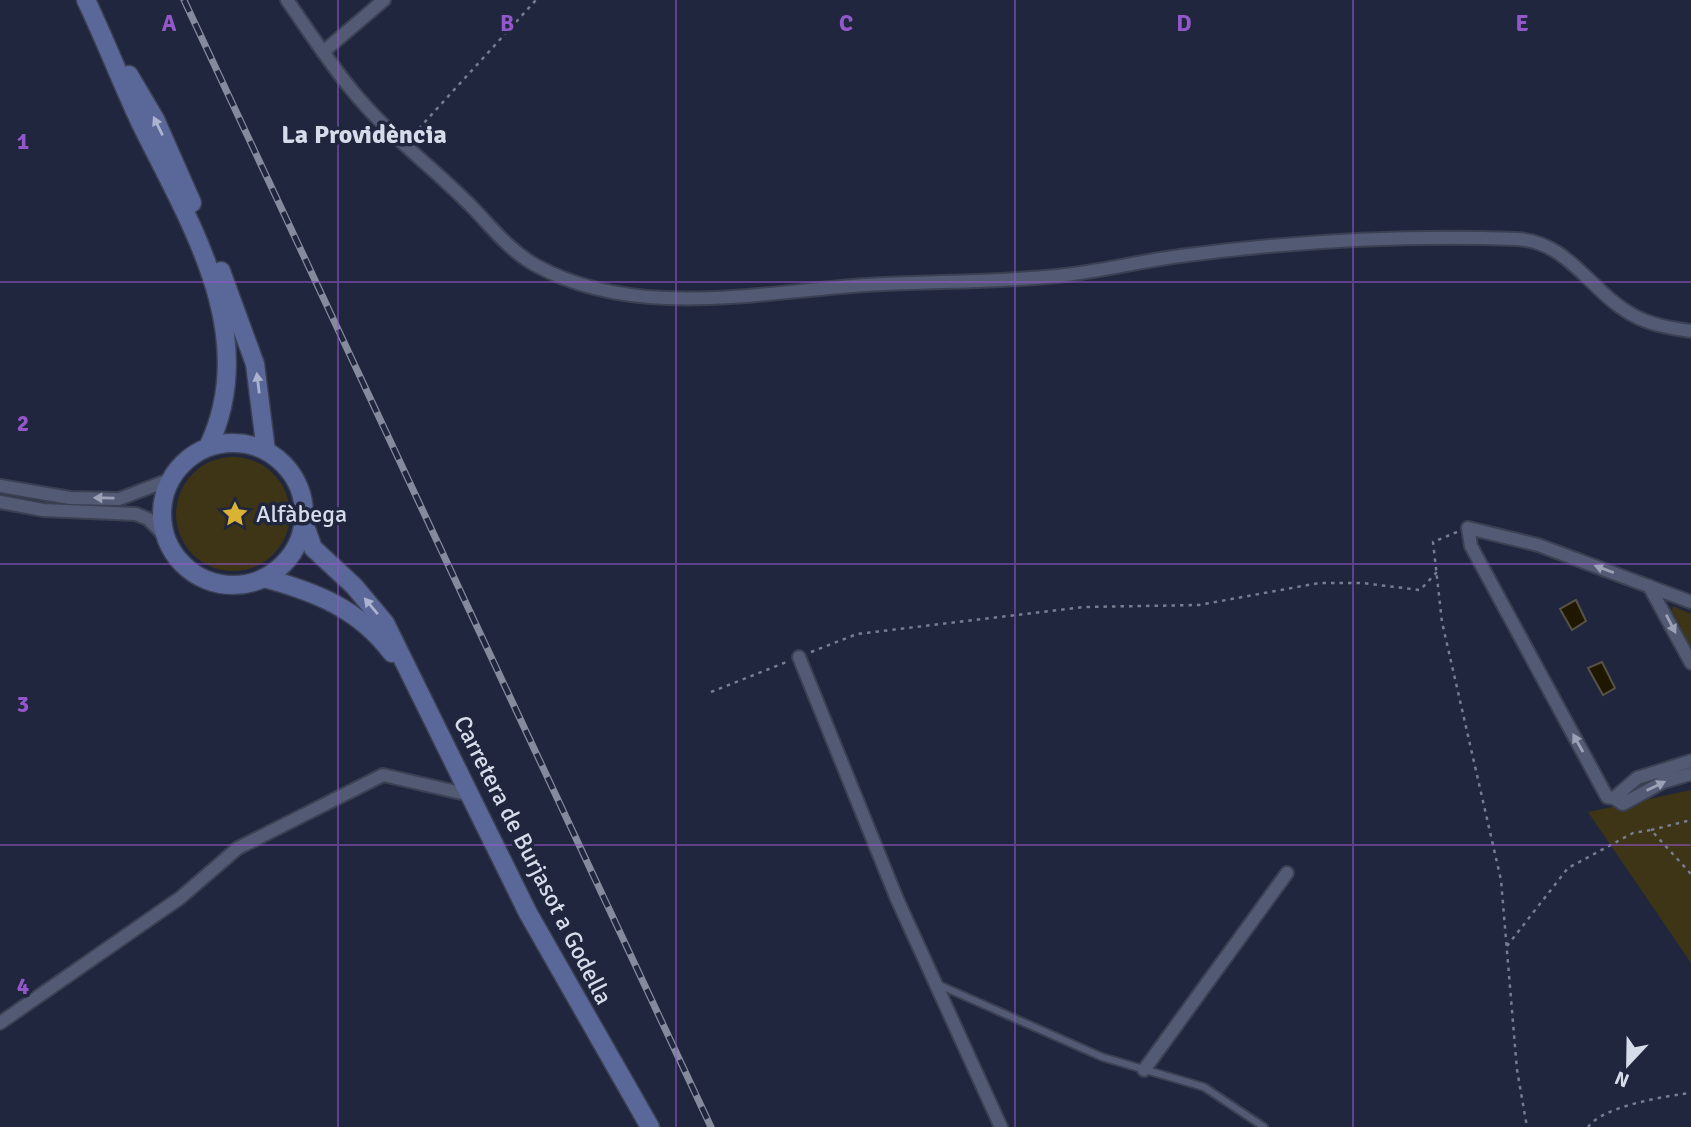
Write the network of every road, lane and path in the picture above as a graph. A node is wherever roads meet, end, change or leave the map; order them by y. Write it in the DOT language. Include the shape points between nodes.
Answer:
graph roads {
  1 [pos="86,0"];
  2 [pos="287,0"];
  3 [pos="384,0"];
  4 [pos="536,0"];
  5 [pos="107,43"];
  6 [pos="323,52"];
  7 [pos="404,146"];
  8 [pos="1691,331"];
  9 [pos="208,446"];
  10 [pos="267,451"];
  11 [pos="169,480"];
  12 [pos="0,486"];
  13 [pos="0,502"];
  14 [pos="304,523"];
  15 [pos="1468,528"];
  16 [pos="164,535"];
  17 [pos="1437,572"];
  18 [pos="264,578"];
  19 [pos="1649,586"];
  20 [pos="1691,602"];
  21 [pos="799,656"];
  22 [pos="1691,663"];
  23 [pos="417,687"];
  24 [pos="711,692"];
  25 [pos="1691,761"];
  26 [pos="1691,774"];
  27 [pos="470,794"];
  28 [pos="1614,798"];
  29 [pos="1691,820"];
  30 [pos="1651,830"];
  31 [pos="1287,873"];
  32 [pos="1691,874"];
  33 [pos="1507,946"];
  34 [pos="936,983"];
  35 [pos="0,1023"];
  36 [pos="1144,1070"];
  37 [pos="1691,1093"];
  38 [pos="650,1127"];
  39 [pos="1001,1127"];
  40 [pos="1264,1127"];
  41 [pos="1527,1127"];
  42 [pos="1588,1127"];
  1 -- 5 [label="street"];
  2 -- 6 [label="street"];
  3 -- 6 [label="street"];
  4 -- 7 [label="path"];
  5 -- 9 [label="street" via="217,289 229,365 221,419"];
  10 -- 5 [label="street, one-way" via="255,364 227,283 155,119"];
  6 -- 7 [label="street" via="351,90"];
  7 -- 8 [label="street" via="505,244 536,266 579,284 623,293 744,297 853,286 1059,276 1135,261 1281,245 1392,238 1521,239 1545,244 1628,313 1656,326"];
  9 -- 10 [label="street" via="238,442"];
  9 -- 11 [label="street" via="192,454"];
  10 -- 14 [label="street" via="296,481"];
  11 -- 12 [label="street, one-way" via="119,499 70,498"];
  11 -- 16 [label="street" via="161,507"];
  13 -- 16 [label="street" via="44,510 136,514"];
  14 -- 18 [label="street" via="291,555"];
  23 -- 14 [label="street, one-way" via="385,623 313,548"];
  15 -- 17 [label="path" via="1433,542"];
  19 -- 15 [label="street, one-way" via="1538,545"];
  28 -- 15 [label="street, one-way" via="1607,797 1477,559"];
  16 -- 18 [label="street" via="182,565 205,579 230,585"];
  17 -- 21 [label="path" via="1420,590 1319,583 1199,605 1070,608 858,634"];
  17 -- 33 [label="path" via="1442,622 1501,880"];
  18 -- 23 [label="street" via="341,605 379,636"];
  19 -- 20 [label="street"];
  19 -- 22 [label="street, one-way"];
  21 -- 24 [label="path"];
  21 -- 34 [label="street" via="897,899"];
  23 -- 27 [label="street, Carretera de Burjasot a Godella"];
  25 -- 28 [label="street" via="1637,778"];
  28 -- 26 [label="street, one-way" via="1623,804 1663,782"];
  27 -- 35 [label="street" via="383,775 237,848 180,898"];
  27 -- 38 [label="street, Carretera de Burjasot a Godella" via="528,913"];
  29 -- 30 [label="path"];
  30 -- 32 [label="path"];
  30 -- 33 [label="path" via="1633,833 1568,868"];
  31 -- 36 [label="street"];
  33 -- 41 [label="path" via="1517,1070"];
  34 -- 36 [label="lane" via="1102,1057"];
  34 -- 39 [label="street"];
  36 -- 40 [label="lane" via="1204,1087"];
  37 -- 42 [label="path" via="1616,1110"];
}
